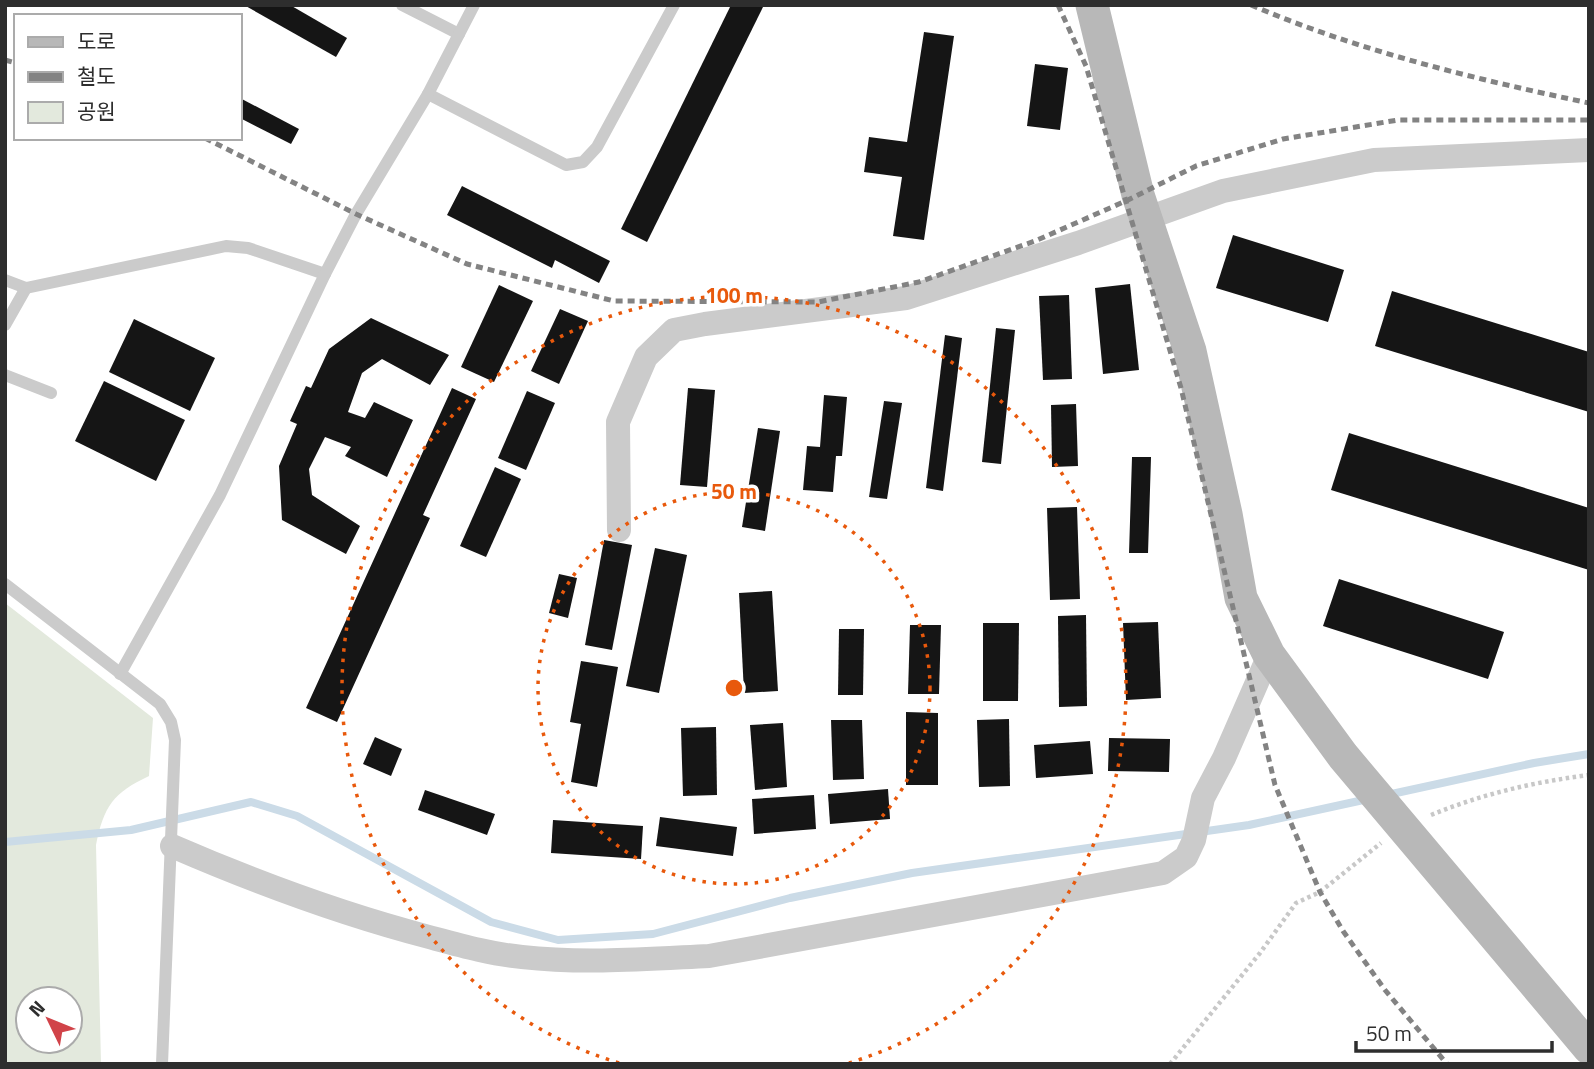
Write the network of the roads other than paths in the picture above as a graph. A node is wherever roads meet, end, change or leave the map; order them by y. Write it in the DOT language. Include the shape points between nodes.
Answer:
graph roads {
  1 [pos="402,5"];
  2 [pos="474,5"];
  3 [pos="674,5"];
  4 [pos="1092,5"];
  5 [pos="458,34"];
  6 [pos="428,94"];
  7 [pos="1589,150"];
  8 [pos="325,274"];
  9 [pos="5,280"];
  10 [pos="26,288"];
  11 [pos="5,325"];
  12 [pos="5,375"];
  13 [pos="51,393"];
  14 [pos="619,530"];
  15 [pos="5,584"];
  16 [pos="1269,655"];
  17 [pos="120,674"];
  18 [pos="172,846"];
  19 [pos="1589,1048"];
  20 [pos="162,1064"];
  1 -- 5 [label="lane"];
  2 -- 5 [label="lane"];
  3 -- 6 [label="lane" via="597,148 583,162 566,164"];
  4 -- 16 [label="street" via="1138,195 1190,351 1241,598"];
  5 -- 6 [label="lane"];
  6 -- 8 [label="lane"];
  7 -- 14 [label="street" via="1374,160 1223,191 906,298 674,330 646,357 618,422"];
  8 -- 10 [label="lane" via="248,248 226,246"];
  8 -- 17 [label="lane" via="220,495"];
  9 -- 10 [label="lane"];
  10 -- 11 [label="lane"];
  12 -- 13 [label="lane"];
  15 -- 17 [label="lane"];
  16 -- 18 [label="street" via="1203,798 1194,840 1186,856 1163,873 709,956 633,960 521,957 468,947 349,913"];
  16 -- 19 [label="street" via="1343,756"];
  17 -- 18 [label="lane" via="160,704 171,722 175,740"];
  18 -- 20 [label="lane"];
}
